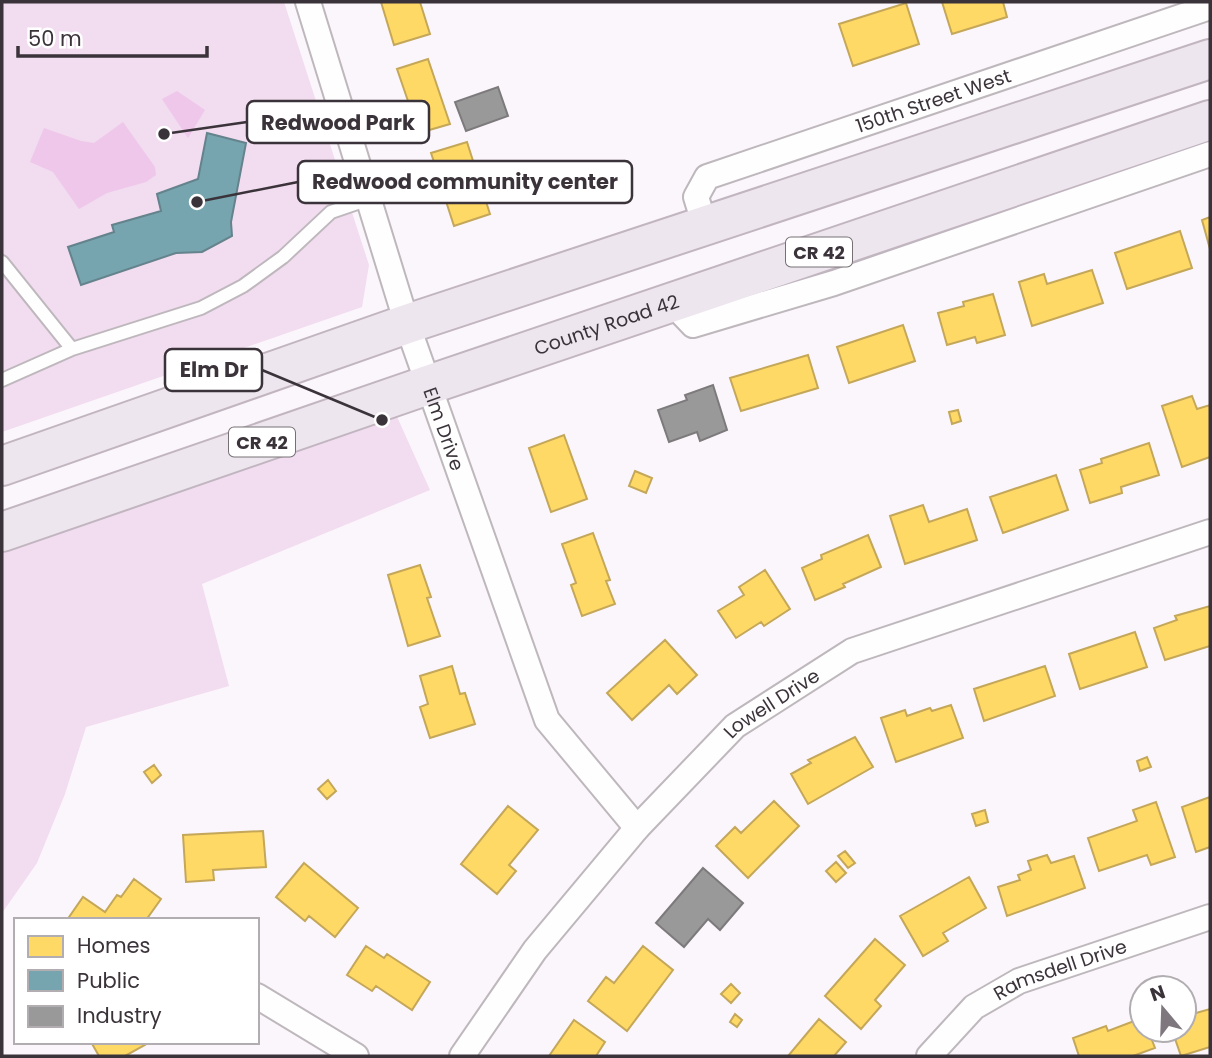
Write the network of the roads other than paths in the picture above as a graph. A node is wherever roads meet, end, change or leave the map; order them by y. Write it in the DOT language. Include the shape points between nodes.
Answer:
graph roads {
  1 [pos="308,2"];
  2 [pos="1210,7"];
  3 [pos="1210,58"];
  4 [pos="1210,120"];
  5 [pos="1210,154"];
  6 [pos="369,200"];
  7 [pos="705,226"];
  8 [pos="2,262"];
  9 [pos="671,302"];
  10 [pos="407,324"];
  11 [pos="72,349"];
  12 [pos="2,380"];
  13 [pos="428,384"];
  14 [pos="2,466"];
  15 [pos="2,532"];
  16 [pos="1210,532"];
  17 [pos="637,828"];
  18 [pos="1210,916"];
  19 [pos="259,997"];
  20 [pos="356,1056"];
  21 [pos="462,1056"];
  22 [pos="929,1056"];
  1 -- 6 [label="street, Elm Drive"];
  2 -- 7 [label="street, 150th Street West" via="707,177 695,197"];
  3 -- 7 [label="highway"];
  4 -- 9 [label="highway, County Road 42 / CR 42"];
  5 -- 9 [label="street" via="834,283 693,325"];
  6 -- 10 [label="street, Elm Drive"];
  6 -- 11 [label="lane" via="331,212 283,257 243,286 201,308"];
  7 -- 10 [label="highway"];
  8 -- 11 [label="lane"];
  9 -- 13 [label="highway, County Road 42 / CR 42"];
  10 -- 13 [label="street, Elm Drive"];
  10 -- 14 [label="highway"];
  11 -- 12 [label="lane"];
  13 -- 15 [label="highway, County Road 42 / CR 42"];
  13 -- 17 [label="street, Elm Drive" via="547,720"];
  16 -- 17 [label="street, Lowell Drive" via="852,652 735,726"];
  17 -- 21 [label="street, Lowell Drive" via="535,950"];
  18 -- 22 [label="street, Ramsdell Drive" via="1019,981 974,1007"];
  19 -- 20 [label="street"];
}
